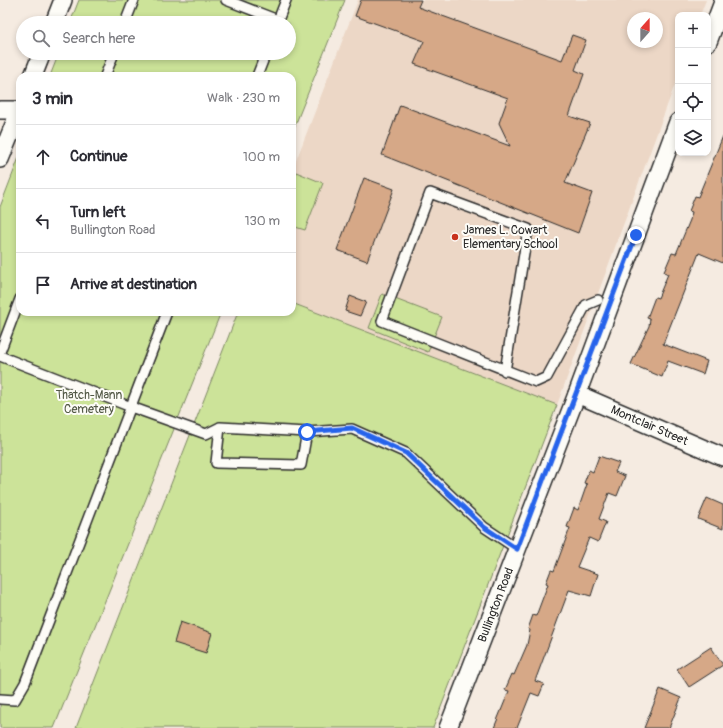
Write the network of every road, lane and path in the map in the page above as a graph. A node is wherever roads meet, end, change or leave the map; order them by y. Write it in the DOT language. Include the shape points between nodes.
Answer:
graph roads {
  1 [pos="64,0"];
  2 [pos="134,0"];
  3 [pos="226,0"];
  4 [pos="286,0"];
  5 [pos="723,2"];
  6 [pos="57,16"];
  7 [pos="128,16"];
  8 [pos="266,16"];
  9 [pos="280,16"];
  10 [pos="711,34"];
  11 [pos="39,60"];
  12 [pos="111,60"];
  13 [pos="263,60"];
  14 [pos="35,72"];
  15 [pos="107,72"];
  16 [pos="259,72"];
  17 [pos="0,110"];
  18 [pos="16,110"];
  19 [pos="16,120"];
  20 [pos="675,130"];
  21 [pos="0,159"];
  22 [pos="598,300"];
  23 [pos="16,310"];
  24 [pos="165,316"];
  25 [pos="0,352"];
  26 [pos="0,356"];
  27 [pos="505,371"];
  28 [pos="577,394"];
  29 [pos="131,407"];
  30 [pos="220,427"];
  31 [pos="307,432"];
  32 [pos="723,457"];
  33 [pos="517,549"];
  34 [pos="0,699"];
  35 [pos="448,728"];
  1 -- 6 [label="street"];
  2 -- 7 [label="lane"];
  3 -- 8 [label="lane"];
  4 -- 9 [label="lane"];
  5 -- 10 [label="street"];
  11 -- 14 [label="street"];
  12 -- 15 [label="lane"];
  13 -- 16 [label="lane"];
  17 -- 18 [label="street"];
  19 -- 21 [label="street"];
  20 -- 28 [label="street, Bullington Road"];
  22 -- 27 [label="lane" via="586,305 547,378 536,382"];
  23 -- 25 [label="lane"];
  24 -- 29 [label="lane"];
  26 -- 29 [label="lane"];
  27 -- 27 [label="lane" via="382,321 430,193 528,229"];
  28 -- 32 [label="street, Montclair Street"];
  28 -- 33 [label="street, Bullington Road"];
  29 -- 30 [label="lane" via="206,434"];
  29 -- 34 [label="lane" via="25,683 15,700"];
  30 -- 31 [label="lane"];
  30 -- 31 [label="lane" via="216,463 301,464"];
  31 -- 33 [label="lane" via="352,428 406,453 484,527"];
  33 -- 35 [label="street, Bullington Road"];
}
